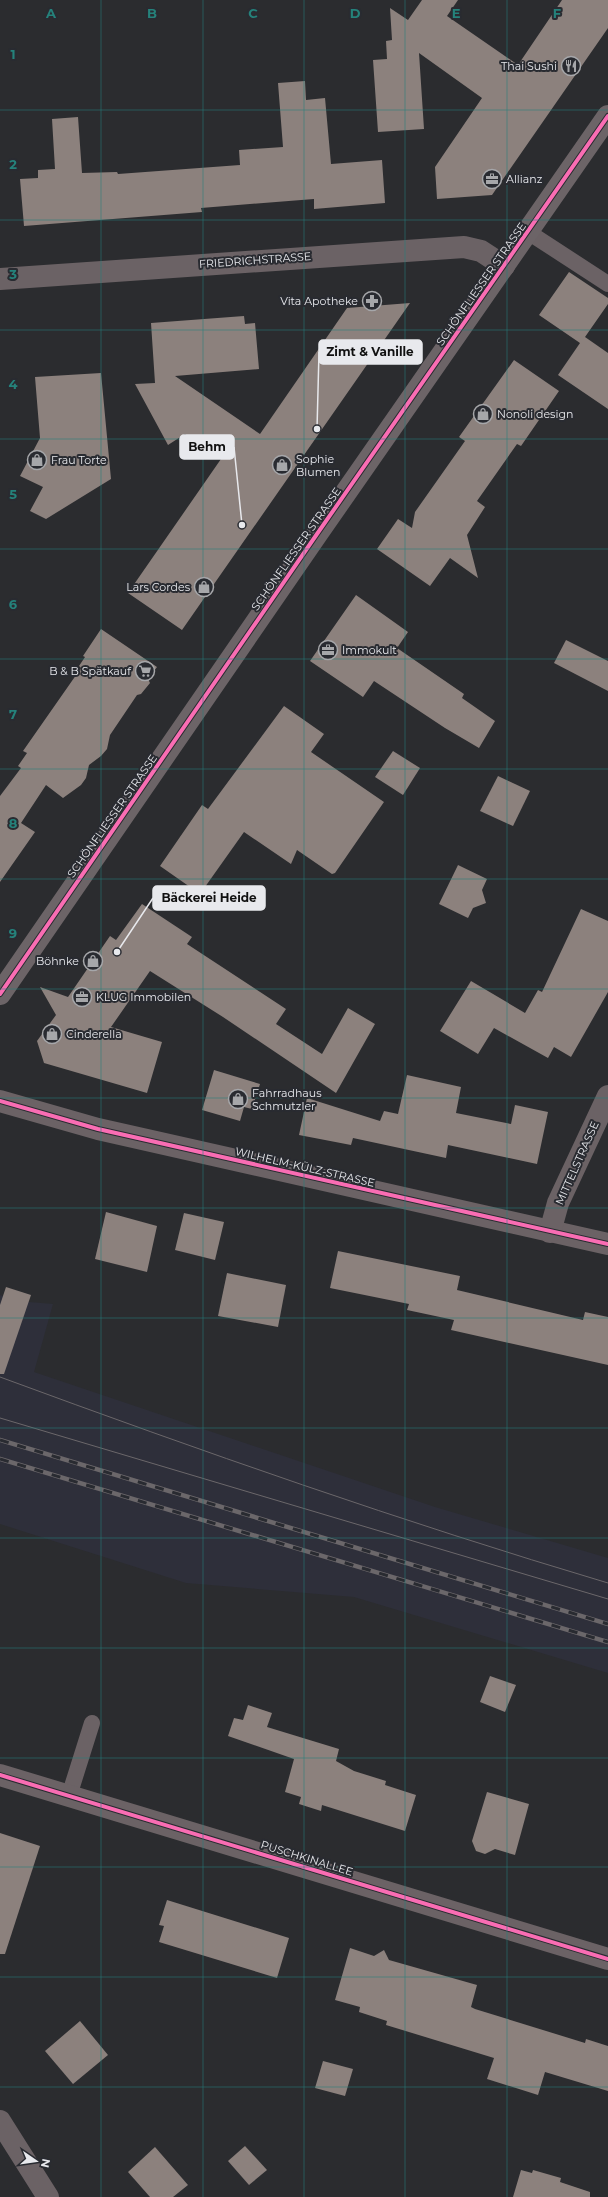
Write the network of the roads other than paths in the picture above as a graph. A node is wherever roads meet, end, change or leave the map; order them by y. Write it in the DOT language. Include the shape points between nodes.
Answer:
graph roads {
  1 [pos="608,116"];
  2 [pos="528,232"];
  3 [pos="504,266"];
  4 [pos="0,279"];
  5 [pos="608,284"];
  6 [pos="0,994"];
  7 [pos="608,1096"];
  8 [pos="0,1101"];
  9 [pos="550,1232"];
  10 [pos="608,1244"];
  11 [pos="92,1723"];
  12 [pos="0,1775"];
  13 [pos="69,1796"];
  14 [pos="608,1959"];
  15 [pos="0,2121"];
  16 [pos="48,2197"];
  1 -- 2 [label="main road, SCHÖNFLIESSER STRASSE"];
  2 -- 3 [label="main road, SCHÖNFLIESSER STRASSE"];
  2 -- 5 [label="lane"];
  3 -- 4 [label="street, FRIEDRICHSTRASSE" via="481,251 464,247"];
  3 -- 6 [label="main road, SCHÖNFLIESSER STRASSE"];
  7 -- 9 [label="street, MITTELSTRASSE" via="558,1204"];
  8 -- 9 [label="street, WILHELM-KÜLZ-STRASSE" via="98,1129"];
  9 -- 10 [label="street, WILHELM-KÜLZ-STRASSE"];
  11 -- 13 [label="lane"];
  12 -- 13 [label="street, PUSCHKINALLEE"];
  13 -- 14 [label="street, PUSCHKINALLEE"];
  15 -- 16 [label="street"];
}
